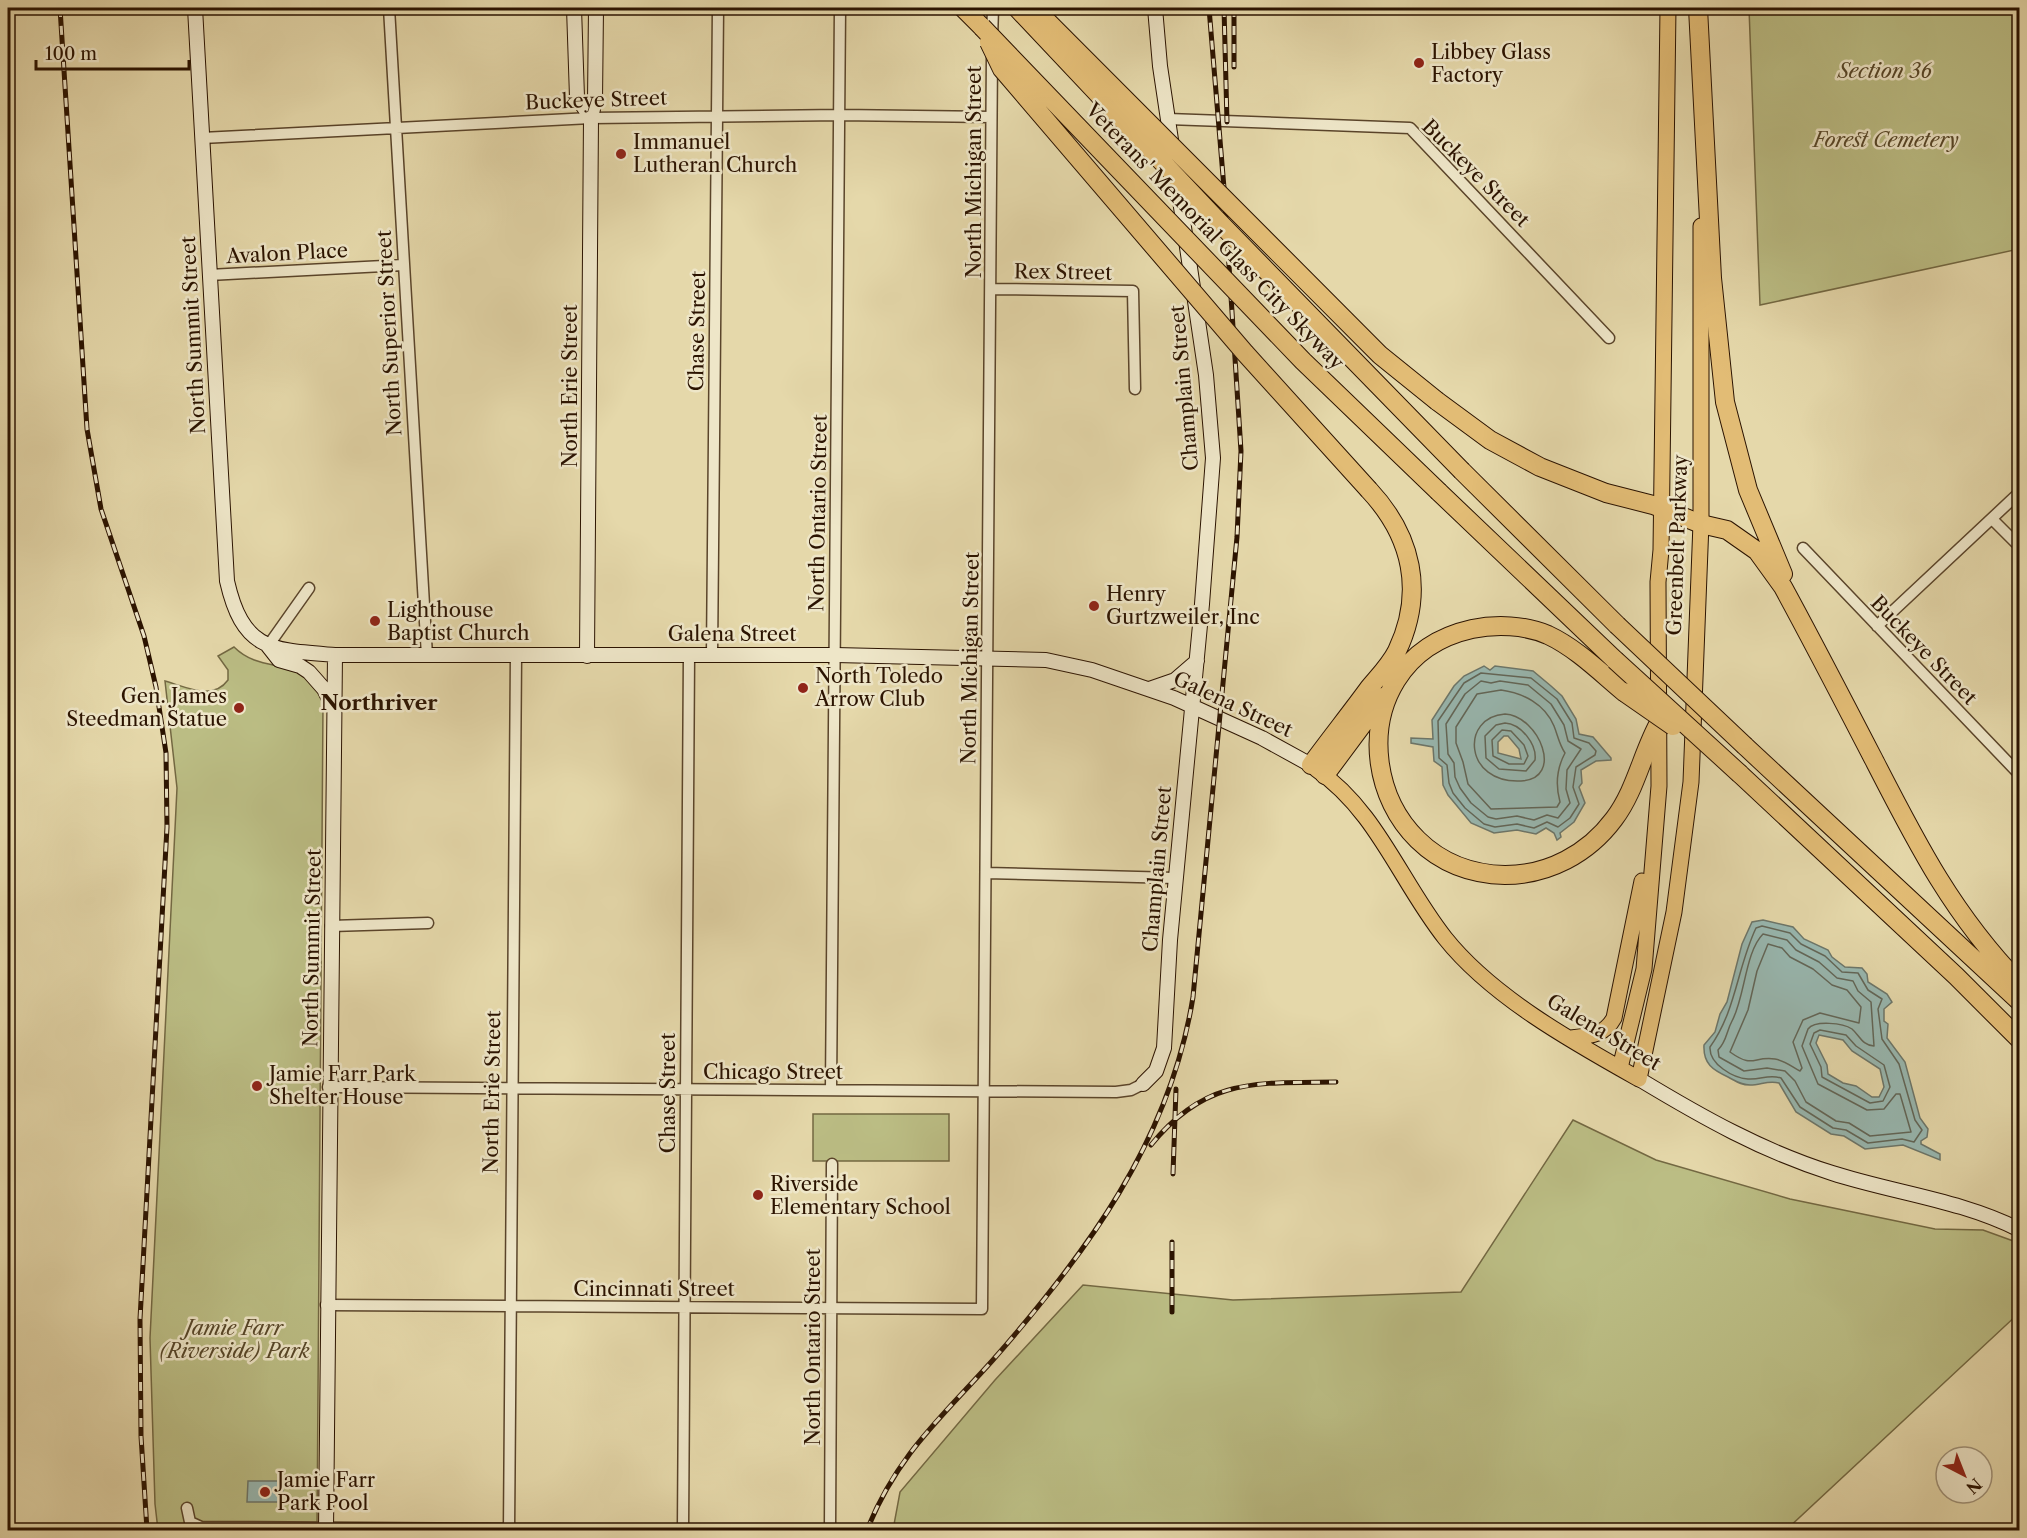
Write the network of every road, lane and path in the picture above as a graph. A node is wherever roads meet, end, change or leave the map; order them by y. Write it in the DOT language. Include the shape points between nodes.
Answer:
graph roads {
  1 [pos="195,8"];
  2 [pos="389,8"];
  3 [pos="574,8"];
  4 [pos="596,8"];
  5 [pos="718,8"];
  6 [pos="840,8"];
  7 [pos="963,8"];
  8 [pos="993,8"];
  9 [pos="1017,8"];
  10 [pos="1034,8"];
  11 [pos="1155,8"];
  12 [pos="1668,8"];
  13 [pos="1697,8"];
  14 [pos="982,27"];
  15 [pos="717,115"];
  16 [pos="840,115"];
  17 [pos="991,117"];
  18 [pos="591,118"];
  19 [pos="396,126"];
  20 [pos="1169,126"];
  21 [pos="202,138"];
  22 [pos="403,265"];
  23 [pos="208,275"];
  24 [pos="992,289"];
  25 [pos="1609,338"];
  26 [pos="1135,389"];
  27 [pos="2019,492"];
  28 [pos="1661,508"];
  29 [pos="1992,519"];
  30 [pos="1701,523"];
  31 [pos="1803,548"];
  32 [pos="2019,548"];
  33 [pos="309,588"];
  34 [pos="1877,626"];
  35 [pos="267,646"];
  36 [pos="1818,652"];
  37 [pos="334,655"];
  38 [pos="516,655"];
  39 [pos="689,655"];
  40 [pos="712,655"];
  41 [pos="427,656"];
  42 [pos="587,656"];
  43 [pos="835,656"];
  44 [pos="988,658"];
  45 [pos="1197,661"];
  46 [pos="1394,683"];
  47 [pos="1149,689"];
  48 [pos="1192,707"];
  49 [pos="335,713"];
  50 [pos="1660,721"];
  51 [pos="1318,770"];
  52 [pos="1740,774"];
  53 [pos="2019,776"];
  54 [pos="1659,786"];
  55 [pos="986,873"];
  56 [pos="1175,878"];
  57 [pos="428,923"];
  58 [pos="332,926"];
  59 [pos="2019,984"];
  60 [pos="2019,1002"];
  61 [pos="1571,1038"];
  62 [pos="2019,1040"];
  63 [pos="1620,1068"];
  64 [pos="1639,1079"];
  65 [pos="1143,1083"];
  66 [pos="328,1087"];
  67 [pos="512,1087"];
  68 [pos="686,1089"];
  69 [pos="831,1090"];
  70 [pos="985,1093"];
  71 [pos="832,1164"];
  72 [pos="2019,1230"];
  73 [pos="326,1305"];
  74 [pos="509,1306"];
  75 [pos="685,1307"];
  76 [pos="831,1308"];
  77 [pos="982,1309"];
  78 [pos="186,1508"];
  79 [pos="326,1529"];
  80 [pos="509,1530"];
  81 [pos="659,1530"];
  82 [pos="683,1530"];
  83 [pos="830,1530"];
  1 -- 21 [label="main road, North Summit Street"];
  2 -- 19 [label="street, North Superior Street"];
  3 -- 18 [label="main road, North Erie Street" via="577,96"];
  4 -- 18 [label="main road, North Erie Street" via="595,100"];
  5 -- 15 [label="street, Chase Street"];
  6 -- 16 [label="street, North Ontario Street"];
  7 -- 14 [label="highway, Veterans' Memorial Glass City Skyway"];
  8 -- 17 [label="street, North Michigan Street"];
  9 -- 60 [label="highway, Veterans' Memorial Glass City Skyway, bridge" via="1216,219 1617,625"];
  10 -- 28 [label="highway, bridge" via="1380,355 1437,401 1490,440 1540,467 1606,493"];
  11 -- 20 [label="main road, Champlain Street"];
  12 -- 28 [label="main road, Greenbelt Parkway"];
  13 -- 30 [label="main road, Greenbelt Parkway"];
  13 -- 36 [label="highway" via="1713,289 1725,402 1748,490"];
  14 -- 51 [label="highway, bridge" via="1002,69 1245,353 1389,512 1403,537 1411,578 1401,640"];
  14 -- 52 [label="highway, Veterans' Memorial Glass City Skyway, bridge" via="1304,361 1615,660"];
  15 -- 16 [label="street, Buckeye Street"];
  15 -- 18 [label="street, Buckeye Street"];
  15 -- 40 [label="street, Chase Street"];
  16 -- 17 [label="street, Buckeye Street"];
  16 -- 43 [label="street, North Ontario Street"];
  17 -- 24 [label="street, North Michigan Street"];
  18 -- 19 [label="street, Buckeye Street"];
  18 -- 42 [label="main road, North Erie Street"];
  19 -- 21 [label="street, Buckeye Street"];
  19 -- 22 [label="street, North Superior Street"];
  20 -- 25 [label="street, Buckeye Street" via="1410,128"];
  20 -- 45 [label="main road, Champlain Street, bridge" via="1206,375 1213,458"];
  21 -- 23 [label="main road, North Summit Street"];
  22 -- 23 [label="street, Avalon Place"];
  22 -- 41 [label="street, North Superior Street"];
  23 -- 35 [label="main road, North Summit Street" via="227,581 239,619"];
  24 -- 26 [label="street, Rex Street" via="1133,291"];
  24 -- 44 [label="street, North Michigan Street"];
  27 -- 29 [label="street"];
  28 -- 30 [label="highway"];
  28 -- 50 [label="main road, Greenbelt Parkway"];
  29 -- 32 [label="street"];
  29 -- 34 [label="street"];
  30 -- 36 [label="highway" via="1727,530 1757,551 1783,587"];
  30 -- 64 [label="main road, Greenbelt Parkway" via="1691,782 1674,912"];
  31 -- 34 [label="street, Buckeye Street"];
  33 -- 35 [label="street"];
  34 -- 53 [label="street, Buckeye Street"];
  35 -- 37 [label="main road, Galena Street"];
  35 -- 49 [label="main road, North Summit Street" via="279,660 300,666 318,680"];
  36 -- 59 [label="highway" via="1954,906"];
  37 -- 41 [label="main road, Galena Street"];
  37 -- 49 [label="main road, North Summit Street"];
  38 -- 41 [label="main road, Galena Street"];
  38 -- 42 [label="main road, Galena Street"];
  38 -- 67 [label="street, North Erie Street"];
  39 -- 40 [label="main road, Galena Street"];
  39 -- 42 [label="main road, Galena Street"];
  39 -- 68 [label="street, Chase Street"];
  40 -- 43 [label="main road, Galena Street"];
  43 -- 44 [label="main road, Galena Street"];
  43 -- 69 [label="street, North Ontario Street"];
  44 -- 47 [label="main road, Galena Street" via="1060,662"];
  44 -- 55 [label="street, North Michigan Street"];
  45 -- 47 [label="main road" via="1175,680"];
  45 -- 48 [label="main road, Champlain Street"];
  46 -- 50 [label="highway" via="1378,733 1382,774 1393,806 1404,826 1434,854 1478,872 1532,873 1567,860 1589,846 1623,806"];
  46 -- 51 [label="highway"];
  46 -- 52 [label="highway, bridge" via="1422,654 1453,635 1484,627 1510,626 1547,634"];
  47 -- 48 [label="main road, Galena Street"];
  48 -- 51 [label="main road, Galena Street" via="1262,738"];
  48 -- 56 [label="main road, Champlain Street"];
  49 -- 58 [label="main road, North Summit Street"];
  50 -- 54 [label="main road, Greenbelt Parkway"];
  51 -- 61 [label="main road, Galena Street" via="1370,822 1460,956 1501,993"];
  52 -- 62 [label="highway"];
  54 -- 61 [label="main road" via="1633,937 1614,1018 1599,1034"];
  54 -- 63 [label="main road, Greenbelt Parkway" via="1644,969"];
  55 -- 56 [label="street"];
  55 -- 70 [label="street, North Michigan Street"];
  56 -- 65 [label="main road, Champlain Street" via="1164,1048 1156,1071"];
  57 -- 58 [label="street"];
  58 -- 66 [label="main road, North Summit Street"];
  61 -- 63 [label="main road, Galena Street"];
  63 -- 64 [label="main road, Galena Street"];
  64 -- 72 [label="main road, Galena Street" via="1772,1153 1833,1174 1986,1214"];
  65 -- 70 [label="street, Chicago Street" via="1116,1092"];
  66 -- 67 [label="street, Chicago Street"];
  66 -- 73 [label="main road, North Summit Street"];
  67 -- 68 [label="street, Chicago Street"];
  67 -- 74 [label="street, North Erie Street"];
  68 -- 69 [label="street, Chicago Street"];
  68 -- 75 [label="street, Chase Street"];
  69 -- 70 [label="street, Chicago Street"];
  70 -- 77 [label="street, North Michigan Street"];
  71 -- 76 [label="street, North Ontario Street"];
  73 -- 74 [label="street, Cincinnati Street"];
  73 -- 79 [label="main road, North Summit Street"];
  74 -- 75 [label="street, Cincinnati Street"];
  74 -- 80 [label="street, North Erie Street"];
  75 -- 76 [label="street, Cincinnati Street"];
  75 -- 82 [label="street, Chase Street"];
  76 -- 77 [label="street, Cincinnati Street"];
  76 -- 83 [label="street, North Ontario Street"];
  78 -- 79 [label="street" via="190,1522 201,1527"];
  79 -- 80 [label="street"];
  80 -- 81 [label="street"];
}
